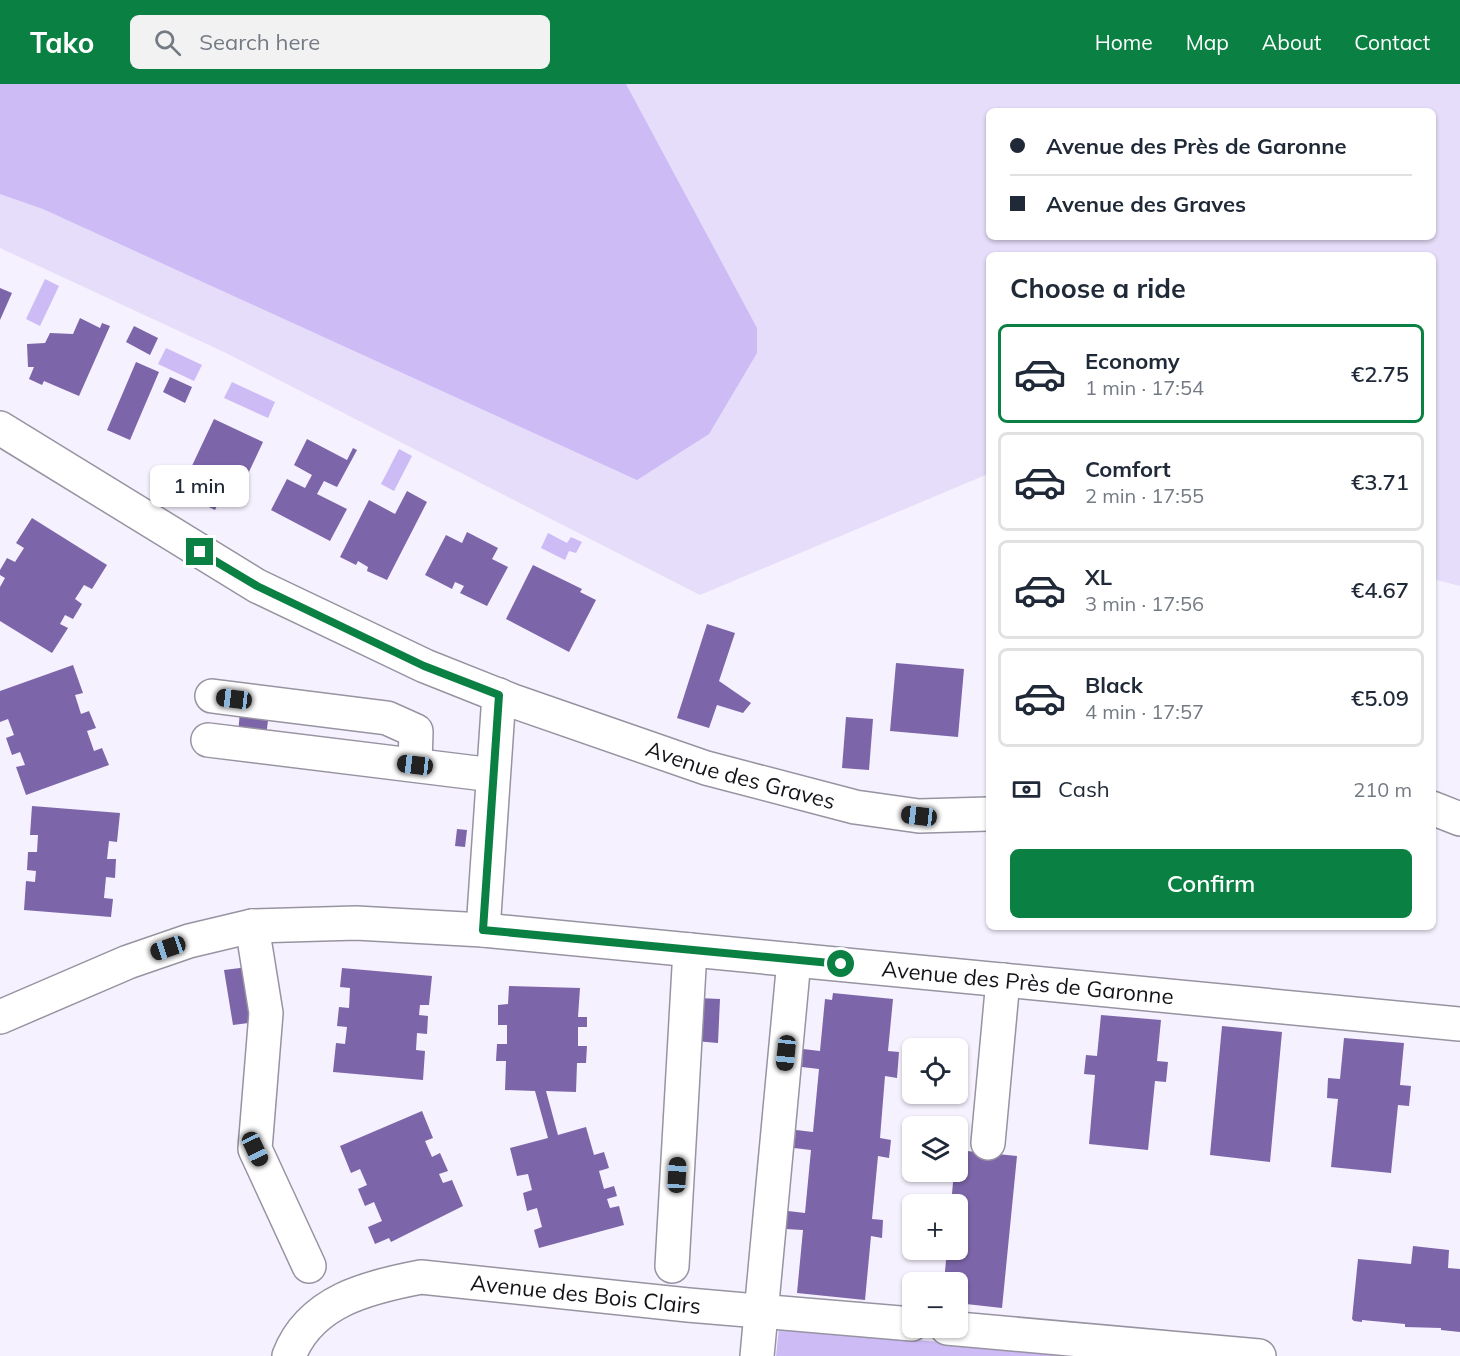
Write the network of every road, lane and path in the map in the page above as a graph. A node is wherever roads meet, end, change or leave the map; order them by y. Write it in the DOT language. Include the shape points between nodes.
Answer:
graph roads {
  1 [pos="0,428"];
  2 [pos="499,695"];
  3 [pos="212,696"];
  4 [pos="208,740"];
  5 [pos="415,765"];
  6 [pos="493,775"];
  7 [pos="1436,810"];
  8 [pos="986,814"];
  9 [pos="1460,819"];
  10 [pos="252,926"];
  11 [pos="483,930"];
  12 [pos="690,950"];
  13 [pos="794,960"];
  14 [pos="1004,980"];
  15 [pos="0,1017"];
  16 [pos="1460,1024"];
  17 [pos="988,1143"];
  18 [pos="309,1266"];
  19 [pos="672,1266"];
  20 [pos="761,1310"];
  21 [pos="902,1323"];
  22 [pos="968,1330"];
  23 [pos="289,1356"];
  24 [pos="757,1356"];
  25 [pos="1258,1356"];
  1 -- 2 [label="street, Avenue des Graves" via="257,586 424,666"];
  2 -- 6 [label="street"];
  2 -- 8 [label="street, Avenue des Graves" via="706,768 855,807 919,816"];
  3 -- 5 [label="street" via="387,718 416,731"];
  4 -- 5 [label="street"];
  5 -- 6 [label="street"];
  6 -- 11 [label="street"];
  7 -- 9 [label="street"];
  10 -- 11 [label="street, Avenue des Près de Garonne" via="356,923"];
  10 -- 15 [label="street, Avenue des Près de Garonne" via="189,941 128,962"];
  10 -- 18 [label="street" via="266,1013 255,1149"];
  11 -- 12 [label="street, Avenue des Près de Garonne"];
  12 -- 13 [label="street, Avenue des Près de Garonne"];
  12 -- 19 [label="street"];
  13 -- 14 [label="street, Avenue des Près de Garonne"];
  13 -- 20 [label="street"];
  14 -- 16 [label="street, Avenue des Près de Garonne"];
  14 -- 17 [label="street"];
  20 -- 21 [label="street, Avenue des Bois Clairs"];
  20 -- 23 [label="street, Avenue des Bois Clairs" via="421,1277 343,1298 313,1319 295,1340"];
  20 -- 24 [label="street"];
  22 -- 25 [label="street"];
}
